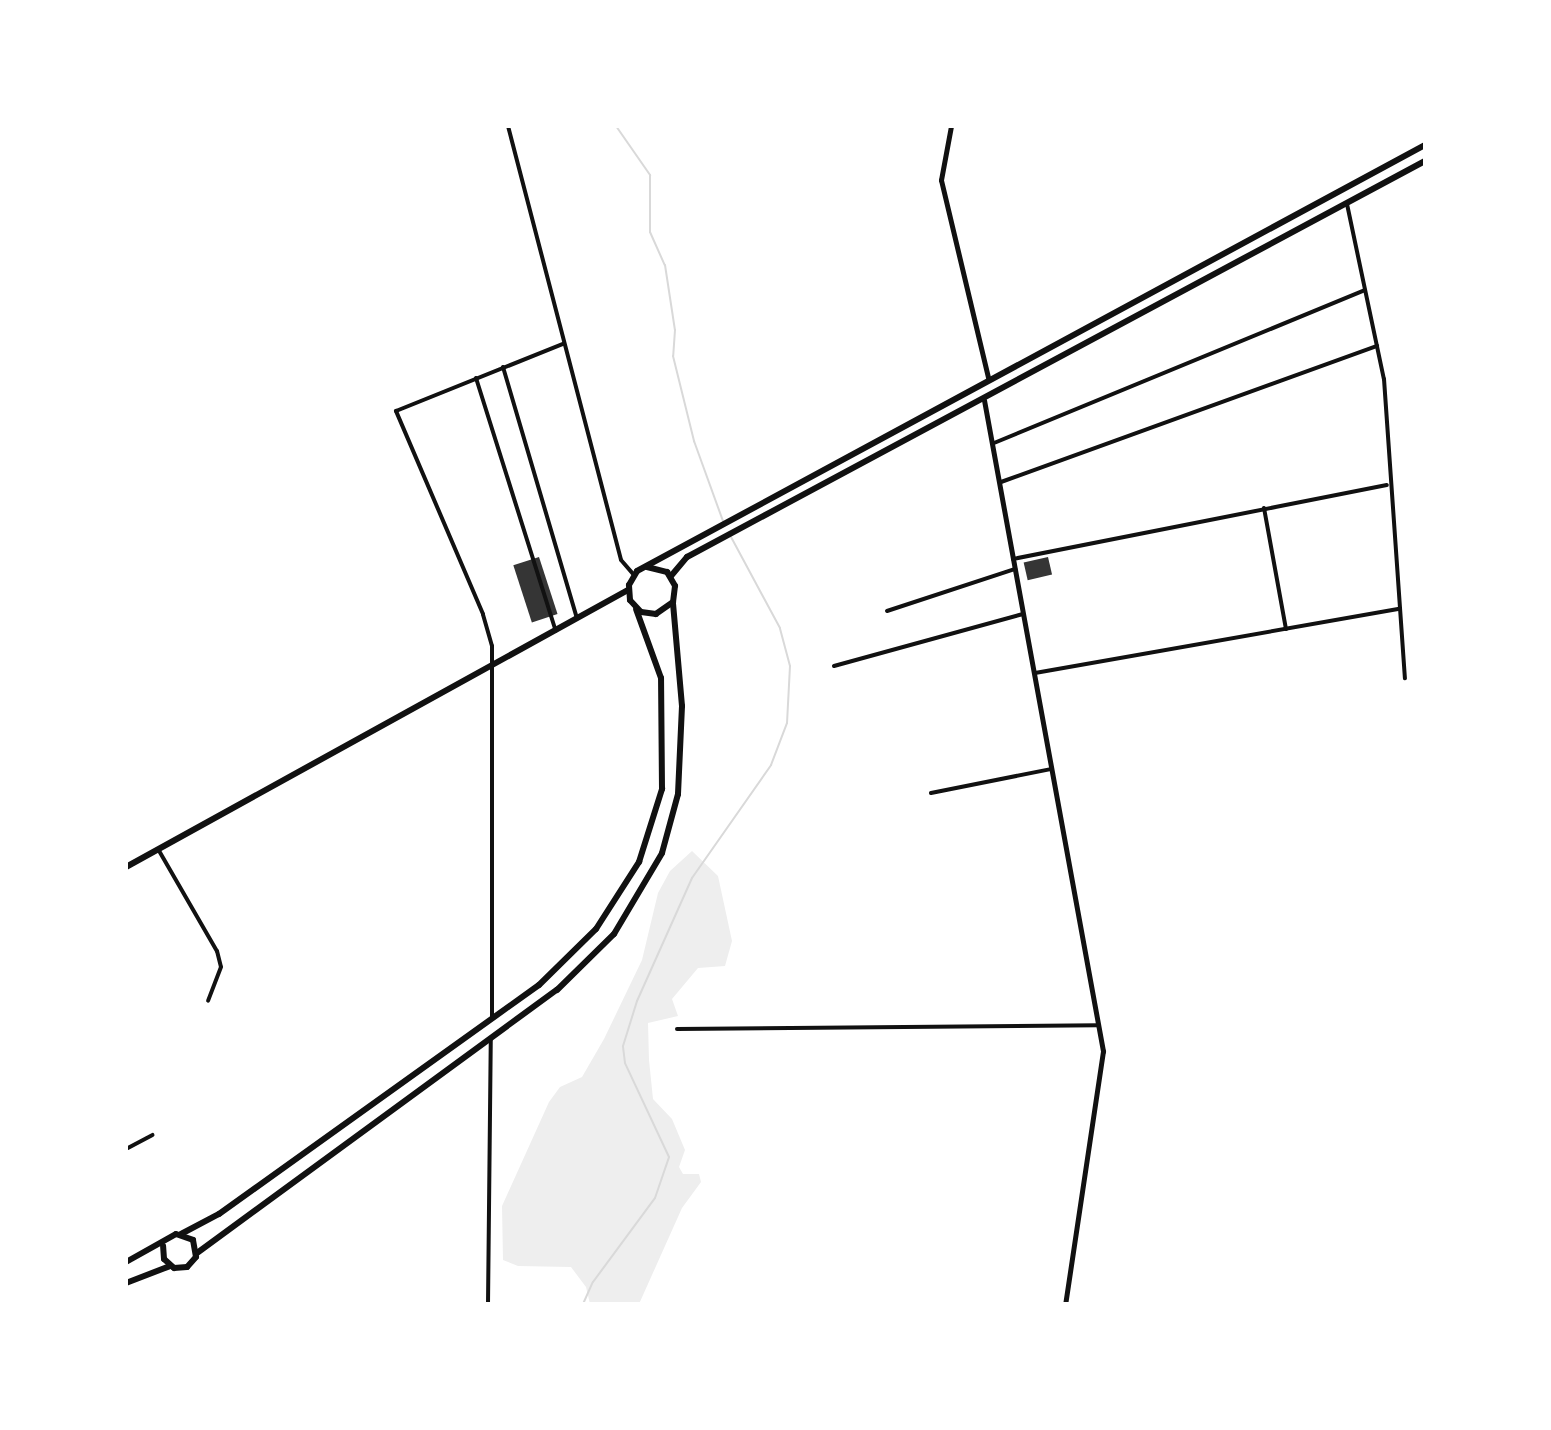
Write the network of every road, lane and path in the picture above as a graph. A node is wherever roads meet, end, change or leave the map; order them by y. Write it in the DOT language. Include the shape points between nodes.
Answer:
graph roads {
  1 [pos="508,126"];
  2 [pos="951,126"];
  3 [pos="1425,145"];
  4 [pos="1425,161"];
  5 [pos="1347,202"];
  6 [pos="1365,290"];
  7 [pos="563,344"];
  8 [pos="1377,346"];
  9 [pos="503,367"];
  10 [pos="476,378"];
  11 [pos="988,378"];
  12 [pos="984,400"];
  13 [pos="994,443"];
  14 [pos="1001,482"];
  15 [pos="1388,485"];
  16 [pos="1264,508"];
  17 [pos="1013,559"];
  18 [pos="647,567"];
  19 [pos="1015,569"];
  20 [pos="634,575"];
  21 [pos="671,576"];
  22 [pos="628,590"];
  23 [pos="673,602"];
  24 [pos="636,609"];
  25 [pos="1399,609"];
  26 [pos="887,611"];
  27 [pos="1023,614"];
  28 [pos="577,620"];
  29 [pos="1286,629"];
  30 [pos="557,631"];
  31 [pos="495,664"];
  32 [pos="834,666"];
  33 [pos="1035,673"];
  34 [pos="1405,678"];
  35 [pos="1054,769"];
  36 [pos="931,793"];
  37 [pos="158,849"];
  38 [pos="126,867"];
  39 [pos="208,1001"];
  40 [pos="492,1018"];
  41 [pos="1100,1025"];
  42 [pos="677,1029"];
  43 [pos="491,1038"];
  44 [pos="152,1135"];
  45 [pos="126,1149"];
  46 [pos="181,1234"];
  47 [pos="163,1246"];
  48 [pos="197,1253"];
  49 [pos="126,1262"];
  50 [pos="170,1266"];
  51 [pos="126,1283"];
  52 [pos="488,1304"];
  53 [pos="1065,1304"];
  1 -- 7 [label="street"];
  2 -- 11 [label="street" via="941,180"];
  3 -- 11 [label="main road"];
  4 -- 5 [label="main road"];
  5 -- 6 [label="street"];
  5 -- 12 [label="main road"];
  6 -- 8 [label="street"];
  6 -- 13 [label="street"];
  7 -- 9 [label="street"];
  7 -- 20 [label="street" via="621,560"];
  8 -- 14 [label="street"];
  8 -- 15 [label="street" via="1384,379"];
  9 -- 10 [label="street"];
  9 -- 28 [label="street"];
  10 -- 30 [label="street"];
  10 -- 31 [label="street" via="396,411 483,614"];
  11 -- 18 [label="main road"];
  12 -- 13 [label="street"];
  12 -- 21 [label="main road" via="682,561"];
  13 -- 14 [label="street"];
  14 -- 17 [label="street"];
  15 -- 16 [label="street"];
  15 -- 25 [label="street"];
  16 -- 17 [label="street"];
  16 -- 29 [label="street"];
  17 -- 19 [label="street"];
  18 -- 20 [label="main road"];
  18 -- 21 [label="main road"];
  19 -- 26 [label="street"];
  19 -- 27 [label="street"];
  20 -- 22 [label="main road"];
  21 -- 23 [label="main road"];
  22 -- 24 [label="main road"];
  22 -- 28 [label="main road"];
  23 -- 24 [label="main road" via="656,614"];
  23 -- 43 [label="main road" via="682,750 678,794 662,853 631,910 594,956"];
  24 -- 40 [label="main road" via="658,663 663,710 662,789 647,843 596,929 569,959"];
  25 -- 29 [label="street"];
  25 -- 34 [label="street"];
  27 -- 32 [label="street"];
  27 -- 33 [label="street"];
  28 -- 30 [label="main road"];
  29 -- 33 [label="street"];
  30 -- 31 [label="main road"];
  31 -- 37 [label="main road"];
  31 -- 40 [label="street"];
  33 -- 35 [label="street"];
  35 -- 36 [label="street"];
  35 -- 41 [label="street"];
  37 -- 38 [label="main road"];
  37 -- 39 [label="street" via="217,951 221,967"];
  40 -- 46 [label="main road" via="219,1214"];
  41 -- 42 [label="street"];
  41 -- 53 [label="street" via="1099,1104"];
  43 -- 48 [label="main road"];
  43 -- 52 [label="street"];
  44 -- 45 [label="street"];
  46 -- 47 [label="main road"];
  46 -- 48 [label="main road" via="193,1240"];
  47 -- 49 [label="main road"];
  47 -- 50 [label="main road"];
  48 -- 50 [label="main road" via="187,1267"];
  50 -- 51 [label="main road"];
}
